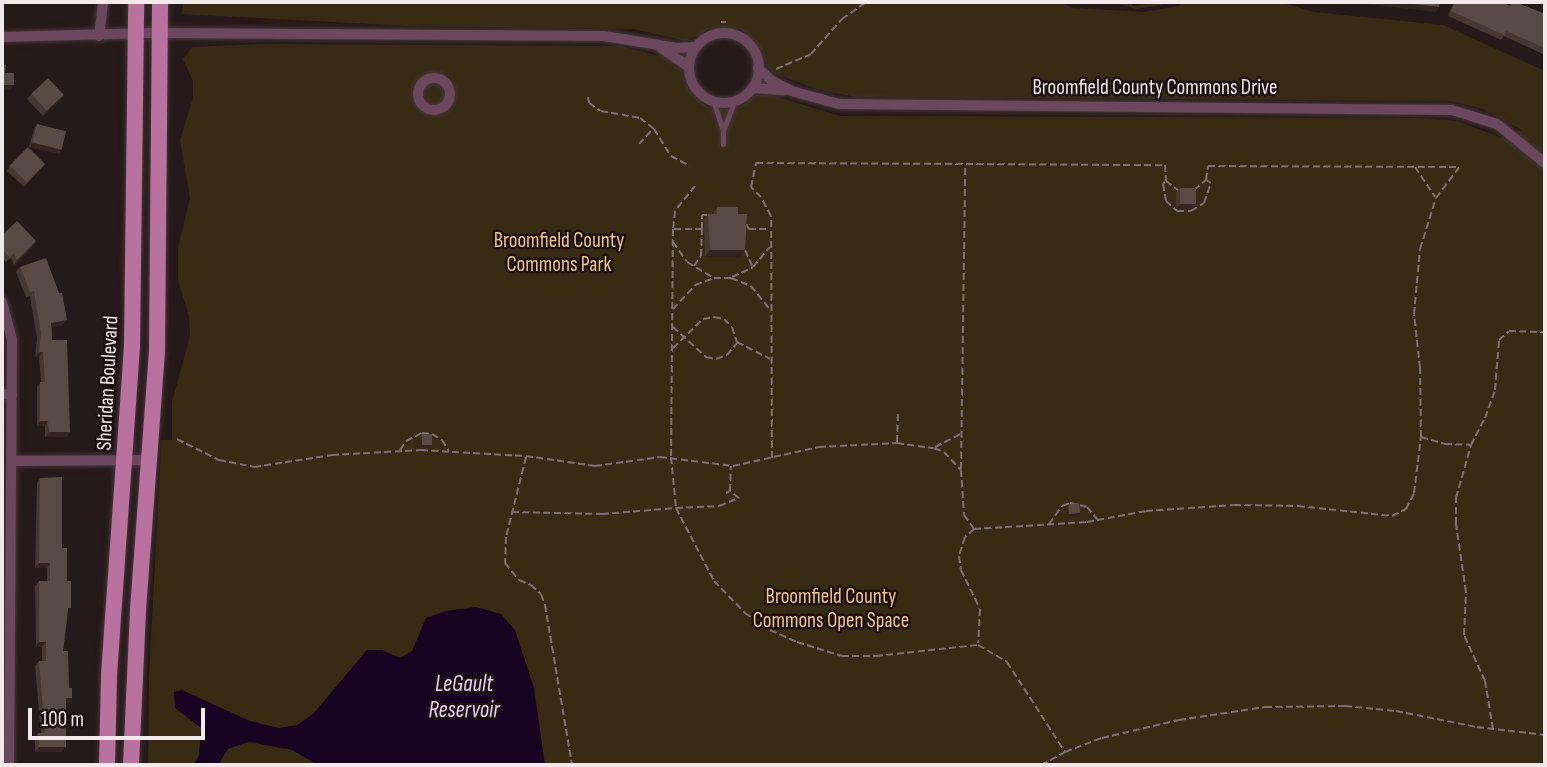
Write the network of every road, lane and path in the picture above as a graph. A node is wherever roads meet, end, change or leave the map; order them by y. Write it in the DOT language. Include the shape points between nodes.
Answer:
graph roads {
  1 [pos="103,2"];
  2 [pos="136,2"];
  3 [pos="160,2"];
  4 [pos="866,2"];
  5 [pos="721,22"];
  6 [pos="726,22"];
  7 [pos="160,33"];
  8 [pos="136,34"];
  9 [pos="99,36"];
  10 [pos="2,37"];
  11 [pos="654,45"];
  12 [pos="696,47"];
  13 [pos="689,67"];
  14 [pos="758,68"];
  15 [pos="776,69"];
  16 [pos="752,88"];
  17 [pos="795,92"];
  18 [pos="588,97"];
  19 [pos="713,100"];
  20 [pos="735,100"];
  21 [pos="654,129"];
  22 [pos="723,131"];
  23 [pos="639,144"];
  24 [pos="723,144"];
  25 [pos="1545,163"];
  26 [pos="965,165"];
  27 [pos="690,166"];
  28 [pos="1414,166"];
  29 [pos="1206,180"];
  30 [pos="1166,181"];
  31 [pos="695,186"];
  32 [pos="1436,198"];
  33 [pos="715,215"];
  34 [pos="745,222"];
  35 [pos="673,229"];
  36 [pos="702,229"];
  37 [pos="750,229"];
  38 [pos="771,229"];
  39 [pos="745,235"];
  40 [pos="673,241"];
  41 [pos="771,244"];
  42 [pos="745,246"];
  43 [pos="694,267"];
  44 [pos="753,267"];
  45 [pos="714,278"];
  46 [pos="731,278"];
  47 [pos="2,302"];
  48 [pos="672,309"];
  49 [pos="772,311"];
  50 [pos="672,326"];
  51 [pos="1545,332"];
  52 [pos="684,338"];
  53 [pos="737,342"];
  54 [pos="672,349"];
  55 [pos="772,360"];
  56 [pos="7,394"];
  57 [pos="898,414"];
  58 [pos="962,433"];
  59 [pos="1421,437"];
  60 [pos="177,439"];
  61 [pos="897,443"];
  62 [pos="1471,445"];
  63 [pos="934,448"];
  64 [pos="400,451"];
  65 [pos="449,451"];
  66 [pos="526,456"];
  67 [pos="671,457"];
  68 [pos="772,459"];
  69 [pos="125,460"];
  70 [pos="150,460"];
  71 [pos="12,461"];
  72 [pos="731,465"];
  73 [pos="961,470"];
  74 [pos="730,491"];
  75 [pos="726,493"];
  76 [pos="676,508"];
  77 [pos="512,512"];
  78 [pos="1098,520"];
  79 [pos="1048,524"];
  80 [pos="974,529"];
  81 [pos="7,545"];
  82 [pos="7,641"];
  83 [pos="978,645"];
  84 [pos="1493,729"];
  85 [pos="1545,735"];
  86 [pos="1065,752"];
  87 [pos="9,765"];
  88 [pos="107,765"];
  89 [pos="131,765"];
  90 [pos="572,765"];
  91 [pos="1041,765"];
  1 -- 9 [label="street"];
  2 -- 8 [label="main road, Sheridan Boulevard"];
  3 -- 7 [label="main road"];
  4 -- 15 [label="path" via="842,19 811,54"];
  5 -- 6 [label="path"];
  7 -- 8 [label="street"];
  7 -- 11 [label="street" via="604,36"];
  7 -- 70 [label="main road" via="160,267"];
  8 -- 9 [label="street"];
  8 -- 69 [label="main road, Sheridan Boulevard" via="135,272"];
  9 -- 10 [label="street"];
  11 -- 12 [label="street"];
  11 -- 13 [label="street"];
  12 -- 13 [label="street"];
  12 -- 14 [label="street" via="716,34 738,36 754,51"];
  13 -- 19 [label="street" via="693,85"];
  14 -- 16 [label="street"];
  14 -- 17 [label="street, Broomfield County Commons Drive"];
  16 -- 17 [label="street"];
  16 -- 20 [label="street"];
  17 -- 25 [label="street, Broomfield County Commons Drive" via="833,103 864,105 1444,109 1497,124"];
  18 -- 21 [label="path" via="601,111 640,118"];
  19 -- 20 [label="street"];
  19 -- 22 [label="lane"];
  20 -- 22 [label="lane"];
  21 -- 23 [label="path"];
  21 -- 27 [label="path" via="671,156"];
  22 -- 24 [label="lane"];
  26 -- 30 [label="path" via="1165,165"];
  26 -- 38 [label="path" via="756,163 751,187 769,210"];
  26 -- 58 [label="path"];
  28 -- 29 [label="path" via="1208,166"];
  28 -- 32 [label="path"];
  28 -- 32 [label="path" via="1459,167"];
  29 -- 30 [label="path" via="1195,190 1178,190"];
  29 -- 30 [label="path" via="1211,183 1204,203 1191,211 1177,211 1166,201"];
  31 -- 35 [label="path" via="675,211"];
  32 -- 59 [label="path" via="1420,249 1414,291"];
  33 -- 36 [label="path" via="702,215"];
  34 -- 37 [label="path"];
  35 -- 36 [label="path"];
  35 -- 40 [label="path"];
  36 -- 43 [label="path" via="701,256"];
  37 -- 38 [label="path"];
  37 -- 39 [label="path"];
  38 -- 41 [label="path"];
  40 -- 43 [label="path"];
  40 -- 48 [label="path"];
  41 -- 44 [label="path"];
  41 -- 49 [label="path"];
  42 -- 44 [label="path" via="745,256"];
  43 -- 45 [label="path"];
  44 -- 46 [label="path"];
  45 -- 46 [label="path"];
  45 -- 48 [label="path" via="695,285"];
  46 -- 49 [label="path" via="751,286"];
  47 -- 56 [label="street" via="12,339"];
  48 -- 50 [label="path"];
  49 -- 55 [label="path"];
  50 -- 52 [label="path"];
  50 -- 54 [label="path"];
  51 -- 62 [label="path" via="1503,333 1495,390"];
  52 -- 53 [label="path" via="698,352 716,359 727,355"];
  52 -- 53 [label="path" via="703,319 714,317 732,327"];
  52 -- 54 [label="path"];
  53 -- 55 [label="path"];
  54 -- 67 [label="path"];
  55 -- 68 [label="path"];
  56 -- 71 [label="street"];
  57 -- 61 [label="path"];
  58 -- 63 [label="path"];
  58 -- 73 [label="path"];
  59 -- 62 [label="path"];
  59 -- 78 [label="path" via="1414,493 1406,509 1392,516 1245,505 1172,508"];
  60 -- 64 [label="path" via="219,460 254,467"];
  61 -- 63 [label="path"];
  61 -- 68 [label="path" via="842,444"];
  62 -- 84 [label="path" via="1456,498 1466,603 1463,617 1467,644 1485,681"];
  63 -- 73 [label="path"];
  64 -- 65 [label="path"];
  64 -- 65 [label="path" via="406,441 422,433 442,440"];
  65 -- 66 [label="path"];
  66 -- 67 [label="path" via="595,466"];
  66 -- 77 [label="path"];
  67 -- 72 [label="path"];
  67 -- 76 [label="path"];
  68 -- 72 [label="path"];
  69 -- 70 [label="street"];
  69 -- 71 [label="street"];
  69 -- 88 [label="main road, Sheridan Boulevard" via="108,675"];
  70 -- 89 [label="main road"];
  71 -- 81 [label="street"];
  72 -- 74 [label="path"];
  73 -- 80 [label="path" via="964,515"];
  74 -- 75 [label="path"];
  74 -- 76 [label="path" via="739,498 719,506"];
  76 -- 77 [label="path" via="603,514"];
  76 -- 83 [label="path" via="714,581 745,613 797,642 853,656"];
  77 -- 90 [label="path" via="505,563 519,580 541,594 545,605"];
  78 -- 79 [label="path"];
  78 -- 79 [label="path" via="1087,507 1069,503"];
  79 -- 80 [label="path"];
  80 -- 83 [label="path" via="965,537 959,556 980,609"];
  81 -- 82 [label="street"];
  82 -- 87 [label="street"];
  83 -- 86 [label="path" via="1007,662"];
  84 -- 85 [label="path"];
  84 -- 86 [label="path" via="1396,711 1265,706 1179,720"];
  86 -- 91 [label="path"];
}
